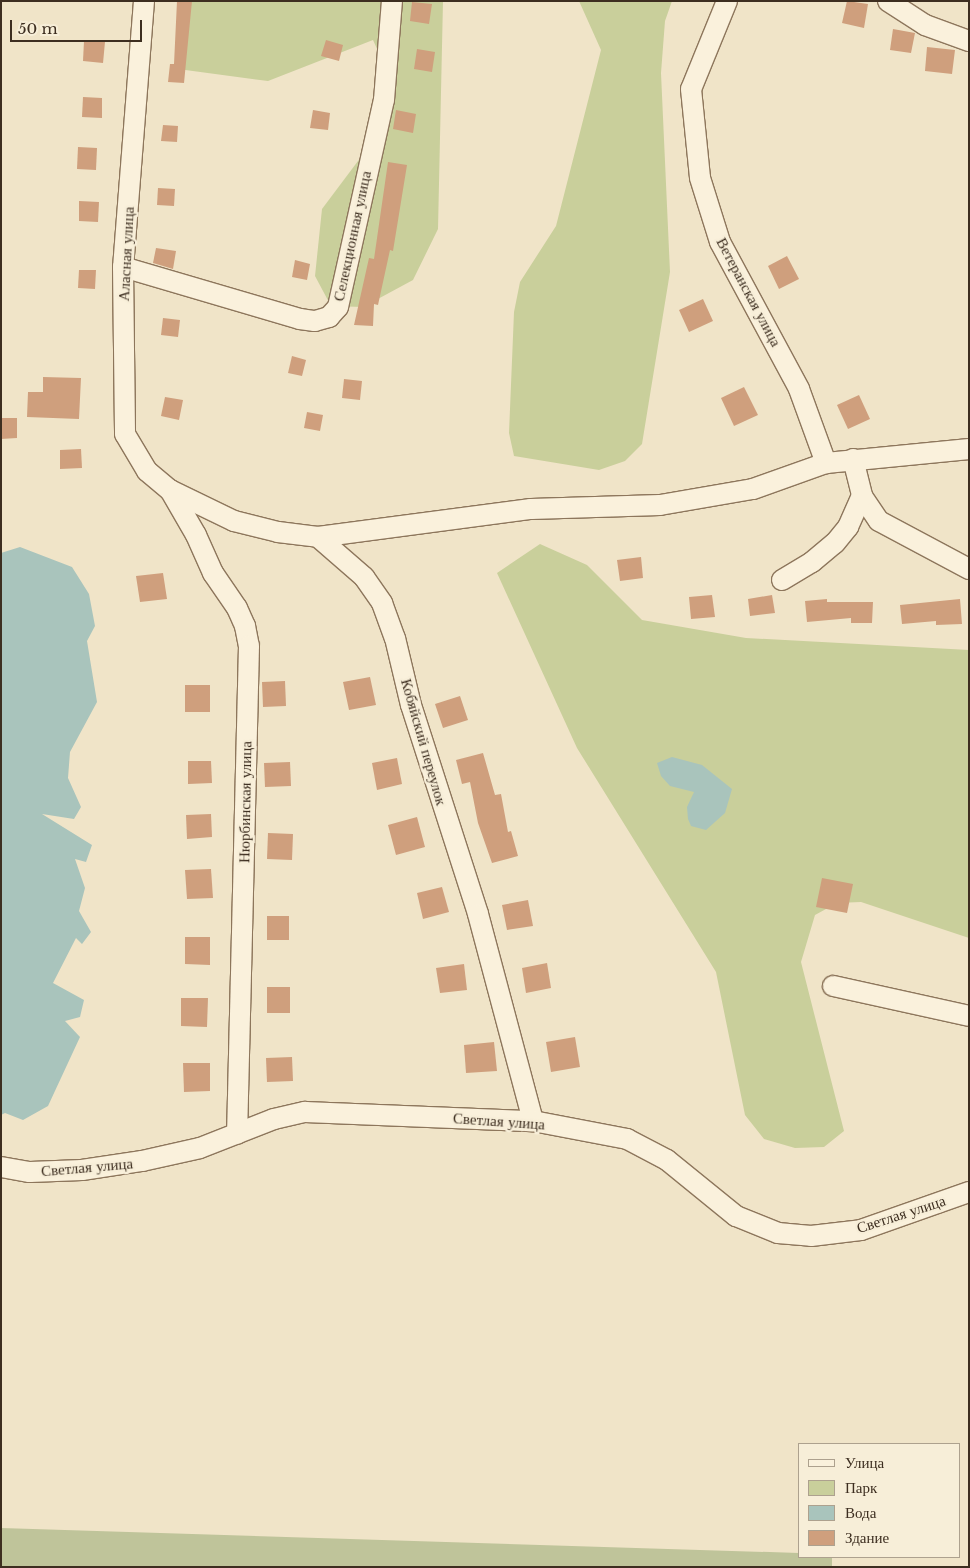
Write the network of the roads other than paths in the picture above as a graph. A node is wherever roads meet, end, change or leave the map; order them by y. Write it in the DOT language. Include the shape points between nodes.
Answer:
graph roads {
  1 [pos="144,1"];
  2 [pos="392,1"];
  3 [pos="727,1"];
  4 [pos="888,1"];
  5 [pos="969,40"];
  6 [pos="123,267"];
  7 [pos="969,449"];
  8 [pos="853,459"];
  9 [pos="826,464"];
  10 [pos="170,490"];
  11 [pos="862,496"];
  12 [pos="318,537"];
  13 [pos="969,570"];
  14 [pos="782,580"];
  15 [pos="833,986"];
  16 [pos="969,1016"];
  17 [pos="533,1121"];
  18 [pos="237,1134"];
  19 [pos="1,1167"];
  20 [pos="969,1192"];
  1 -- 6 [label="street, Аласная улица"];
  2 -- 6 [label="street, Селекционная улица" via="384,100 338,307 329,317 315,321 300,319"];
  3 -- 9 [label="street, Ветеранская улица" via="691,89 700,178 720,242 799,389"];
  4 -- 5 [label="street" via="926,25"];
  6 -- 10 [label="street, Аласная улица" via="125,434 147,471"];
  7 -- 8 [label="street"];
  8 -- 9 [label="street"];
  8 -- 11 [label="street"];
  9 -- 12 [label="street" via="753,489 660,505 532,509"];
  10 -- 12 [label="street" via="234,521 278,532"];
  10 -- 18 [label="street, Нюрбинская улица" via="213,573 237,608 246,626 249,646"];
  11 -- 13 [label="street" via="879,521"];
  11 -- 14 [label="street" via="848,527 835,543"];
  12 -- 17 [label="street, Кобяйский переулок" via="364,577 382,603 396,638 411,704 478,914"];
  15 -- 16 [label="street"];
  17 -- 18 [label="street, Светлая улица" via="305,1112 274,1119"];
  17 -- 20 [label="street, Светлая улица" via="627,1139 667,1160 736,1216 778,1233 812,1236 860,1230"];
  18 -- 19 [label="street, Светлая улица" via="200,1148 133,1163 82,1170 30,1172"];
}
